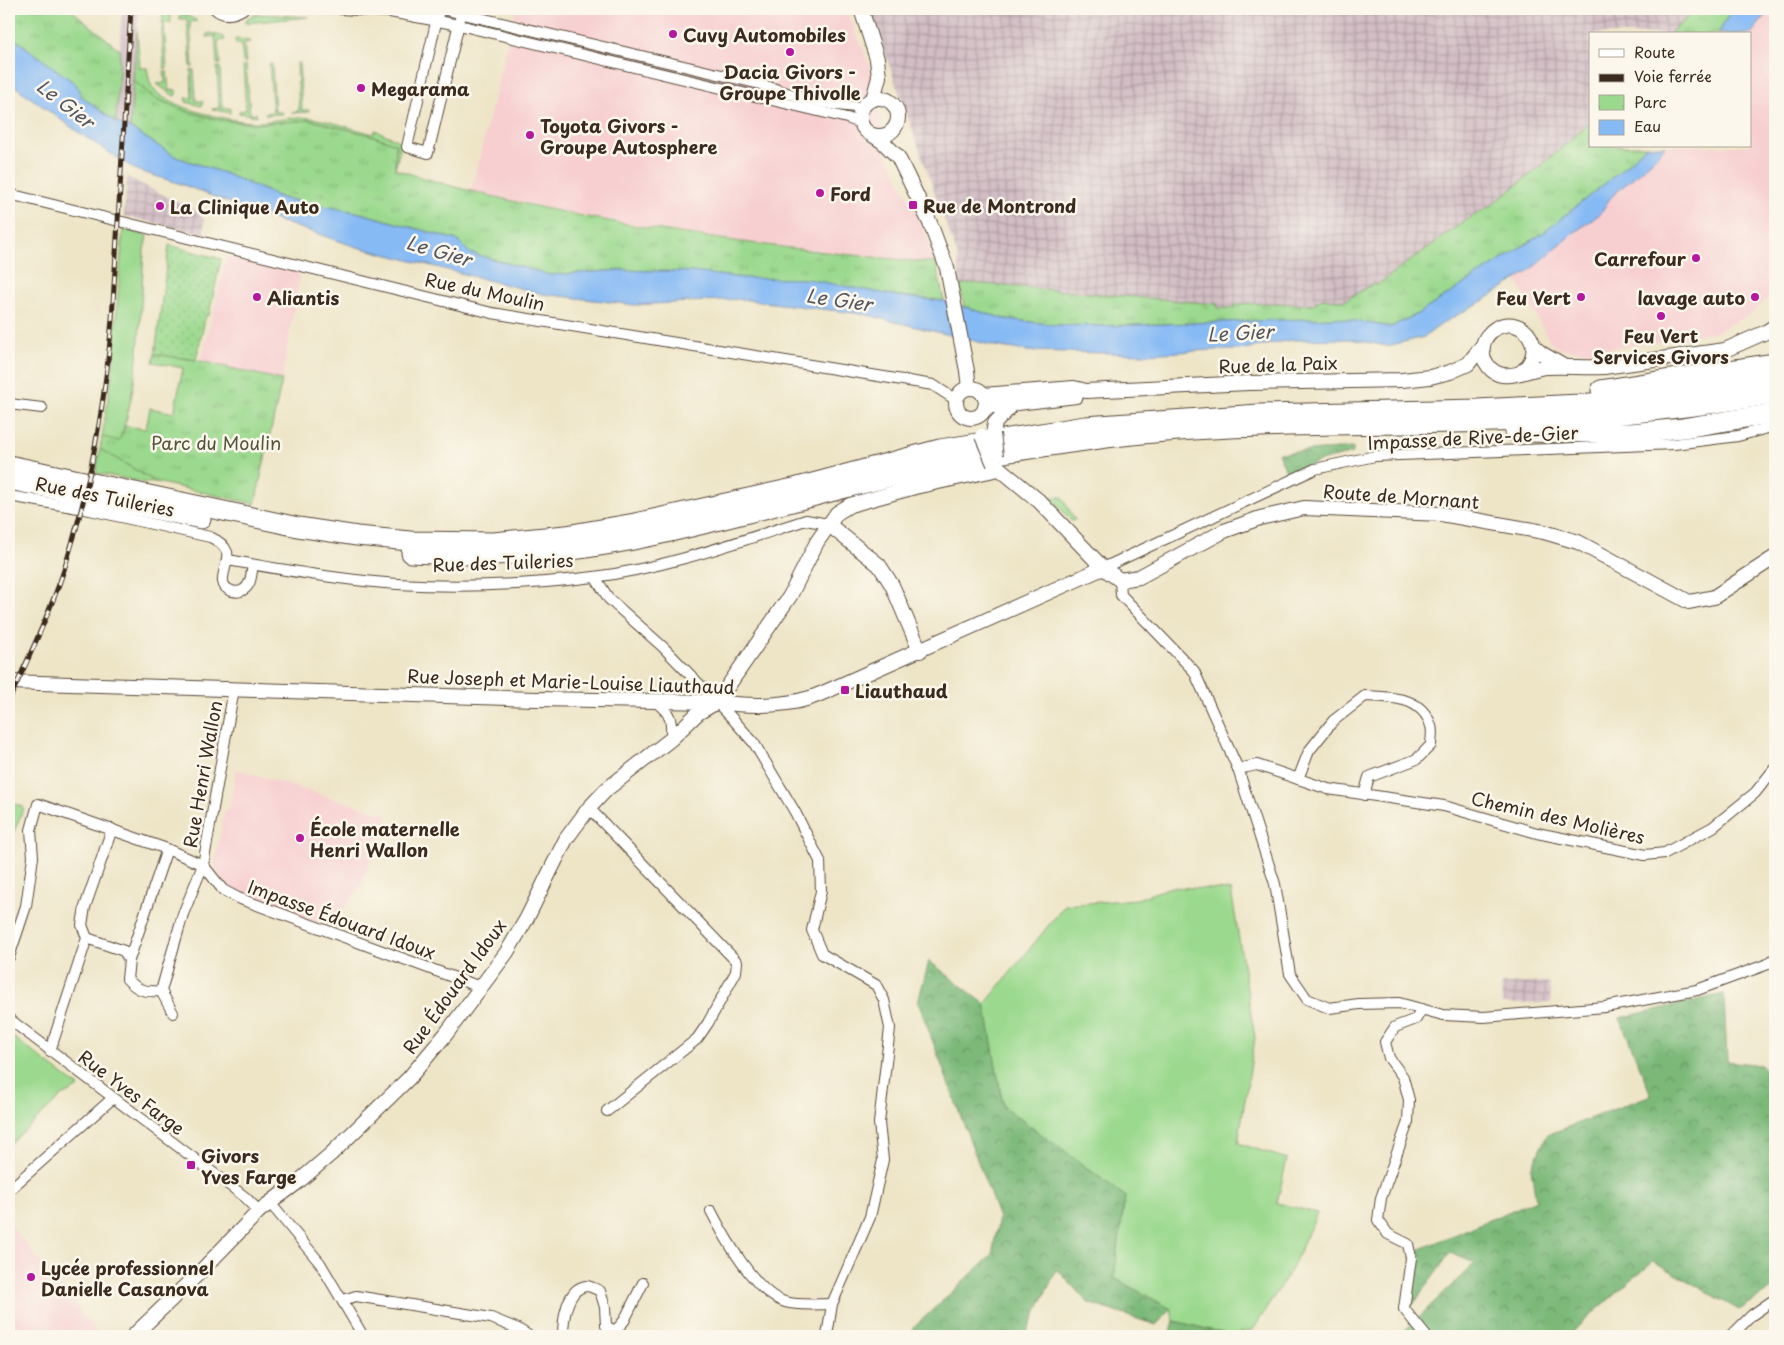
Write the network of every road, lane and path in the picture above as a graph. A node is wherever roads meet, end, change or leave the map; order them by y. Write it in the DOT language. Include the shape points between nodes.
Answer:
graph roads {
  1 [pos="215,9"];
  2 [pos="243,9"];
  3 [pos="341,9"];
  4 [pos="440,9"];
  5 [pos="861,9"];
  6 [pos="462,11"];
  7 [pos="436,20"];
  8 [pos="459,24"];
  9 [pos="877,59"];
  10 [pos="891,102"];
  11 [pos="868,103"];
  12 [pos="860,123"];
  13 [pos="896,126"];
  14 [pos="874,136"];
  15 [pos="898,157"];
  16 [pos="9,194"];
  17 [pos="1775,326"];
  18 [pos="1483,345"];
  19 [pos="1533,346"];
  20 [pos="1775,363"];
  21 [pos="1468,364"];
  22 [pos="1563,366"];
  23 [pos="1488,367"];
  24 [pos="1520,373"];
  25 [pos="1775,379"];
  26 [pos="969,388"];
  27 [pos="1086,391"];
  28 [pos="1775,394"];
  29 [pos="956,400"];
  30 [pos="9,404"];
  31 [pos="1013,404"];
  32 [pos="981,407"];
  33 [pos="42,408"];
  34 [pos="1477,409"];
  35 [pos="1775,413"];
  36 [pos="1422,424"];
  37 [pos="1775,426"];
  38 [pos="985,434"];
  39 [pos="9,464"];
  40 [pos="996,465"];
  41 [pos="9,480"];
  42 [pos="9,496"];
  43 [pos="828,524"];
  44 [pos="1775,557"];
  45 [pos="228,560"];
  46 [pos="253,565"];
  47 [pos="1104,568"];
  48 [pos="595,577"];
  49 [pos="1120,580"];
  50 [pos="920,651"];
  51 [pos="9,682"];
  52 [pos="234,689"];
  53 [pos="655,701"];
  54 [pos="717,702"];
  55 [pos="671,739"];
  56 [pos="1775,768"];
  57 [pos="1238,769"];
  58 [pos="1298,779"];
  59 [pos="1364,794"];
  60 [pos="589,808"];
  61 [pos="112,829"];
  62 [pos="167,849"];
  63 [pos="203,865"];
  64 [pos="87,938"];
  65 [pos="9,957"];
  66 [pos="1775,958"];
  67 [pos="129,960"];
  68 [pos="480,987"];
  69 [pos="161,991"];
  70 [pos="1422,1009"];
  71 [pos="173,1013"];
  72 [pos="9,1020"];
  73 [pos="50,1051"];
  74 [pos="114,1098"];
  75 [pos="607,1111"];
  76 [pos="9,1190"];
  77 [pos="270,1202"];
  78 [pos="259,1211"];
  79 [pos="711,1211"];
  80 [pos="643,1283"];
  81 [pos="1775,1299"];
  82 [pos="343,1300"];
  83 [pos="832,1304"];
  84 [pos="141,1333"];
  85 [pos="364,1336"];
  86 [pos="529,1336"];
  87 [pos="563,1336"];
  88 [pos="827,1336"];
  89 [pos="1426,1336"];
  90 [pos="1731,1336"];
  1 -- 2 [label="street" via="228,15"];
  3 -- 7 [label="street"];
  4 -- 6 [label="street"];
  4 -- 7 [label="street"];
  5 -- 9 [label="main road"];
  6 -- 8 [label="street"];
  6 -- 11 [label="street" via="850,107"];
  7 -- 8 [label="street"];
  7 -- 8 [label="street" via="407,148 428,153"];
  8 -- 12 [label="street"];
  9 -- 10 [label="main road" via="884,70 886,94"];
  9 -- 11 [label="main road" via="879,77"];
  10 -- 11 [label="main road" via="878,98"];
  10 -- 13 [label="main road" via="898,113"];
  11 -- 12 [label="main road" via="859,117"];
  12 -- 14 [label="main road"];
  13 -- 14 [label="main road" via="887,135"];
  13 -- 15 [label="main road"];
  14 -- 15 [label="main road"];
  15 -- 26 [label="main road" via="930,223 947,268"];
  16 -- 29 [label="street, Rue du Moulin" via="492,312 933,385"];
  17 -- 22 [label="main road" via="1725,350 1604,367"];
  18 -- 19 [label="main road" via="1490,332 1512,325 1526,332"];
  18 -- 21 [label="main road, Rue de la Paix"];
  18 -- 23 [label="main road"];
  19 -- 22 [label="main road"];
  19 -- 24 [label="main road" via="1532,361"];
  20 -- 34 [label="highway"];
  21 -- 23 [label="main road"];
  21 -- 27 [label="main road, Rue de la Paix" via="1430,377 1402,380"];
  22 -- 24 [label="main road" via="1537,367"];
  23 -- 24 [label="main road" via="1503,376"];
  25 -- 34 [label="highway" via="1672,395"];
  26 -- 29 [label="main road"];
  26 -- 32 [label="main road" via="977,390"];
  27 -- 31 [label="main road, Rue de la Paix" via="1075,396"];
  27 -- 32 [label="main road, Rue de la Paix" via="1074,388"];
  28 -- 36 [label="highway" via="1594,416"];
  29 -- 32 [label="main road" via="957,408 965,417"];
  30 -- 33 [label="street"];
  31 -- 32 [label="main road, Rue de la Paix"];
  31 -- 38 [label="main road"];
  32 -- 38 [label="main road"];
  34 -- 39 [label="highway" via="1259,414 1085,426 940,449 798,487 636,523 566,536 494,542 410,541 347,535"];
  35 -- 36 [label="highway" via="1631,433 1439,430"];
  36 -- 41 [label="highway" via="1218,430 1118,437 1037,448 941,466 625,542 509,555 437,555 353,548"];
  37 -- 47 [label="street, Impasse de Rive-de-Gier" via="1738,436 1674,444 1375,456 1314,469"];
  38 -- 40 [label="main road, bridge"];
  40 -- 43 [label="main road" via="850,505"];
  40 -- 47 [label="main road" via="1040,501"];
  42 -- 45 [label="street, Rue des Tuileries" via="210,537 226,550"];
  43 -- 48 [label="street, Rue des Tuileries" via="806,520 658,564"];
  43 -- 50 [label="main road" via="879,565 892,584"];
  43 -- 54 [label="main road" via="790,596"];
  44 -- 49 [label="main road, Route de Mornant" via="1714,597 1689,602 1578,542 1544,532 1441,514 1304,508 1260,518 1224,532 1139,577"];
  45 -- 46 [label="street, Rue des Tuileries"];
  45 -- 46 [label="street" via="222,578 225,586 233,592 242,591 249,585"];
  46 -- 48 [label="street, Rue des Tuileries" via="396,584 497,585"];
  47 -- 49 [label="main road"];
  47 -- 50 [label="main road, Rue Joseph et Marie-Louise Liauthaud"];
  48 -- 54 [label="street" via="609,599 663,647"];
  49 -- 57 [label="street" via="1122,595 1194,670"];
  50 -- 54 [label="main road, Rue Joseph et Marie-Louise Liauthaud" via="809,698 780,704"];
  51 -- 52 [label="main road, Rue Joseph et Marie-Louise Liauthaud"];
  52 -- 53 [label="main road, Rue Joseph et Marie-Louise Liauthaud"];
  52 -- 63 [label="street, Rue Henri Wallon"];
  53 -- 54 [label="main road, Rue Joseph et Marie-Louise Liauthaud"];
  53 -- 55 [label="street" via="667,711 672,721"];
  54 -- 55 [label="main road, Rue Édouard Idoux" via="698,714"];
  54 -- 83 [label="street" via="754,743 796,812 820,861 821,892 812,930 822,954 876,985 884,1000 890,1028 879,1124 883,1160 870,1217"];
  55 -- 60 [label="main road, Rue Édouard Idoux" via="607,789"];
  56 -- 59 [label="street, Chemin des Molières" via="1755,793 1712,828 1665,853 1645,855 1538,833 1444,806"];
  57 -- 58 [label="street, Chemin des Molières" via="1257,765"];
  57 -- 70 [label="street" via="1275,884 1290,974 1307,999 1329,1008 1399,1003"];
  58 -- 59 [label="street, Chemin des Molières" via="1328,789"];
  58 -- 59 [label="street" via="1309,751 1332,721 1365,696 1393,697 1410,702 1425,712 1432,728 1431,745 1417,759 1370,777"];
  60 -- 68 [label="main road, Rue Édouard Idoux" via="566,839 507,952"];
  60 -- 75 [label="street" via="737,962 736,972 697,1039"];
  61 -- 62 [label="street"];
  61 -- 64 [label="street" via="85,907 82,925"];
  61 -- 65 [label="street" via="38,804 31,830 34,857 26,906"];
  62 -- 63 [label="street"];
  62 -- 67 [label="street"];
  63 -- 68 [label="street, Impasse Édouard Idoux" via="223,890 238,898"];
  63 -- 69 [label="street, Rue Henri Wallon" via="183,914"];
  64 -- 67 [label="street" via="124,951"];
  64 -- 73 [label="street"];
  66 -- 70 [label="street" via="1768,964 1696,990 1605,1007 1484,1017 1443,1015"];
  67 -- 69 [label="street" via="127,979 135,988"];
  68 -- 77 [label="main road, Rue Édouard Idoux" via="410,1078 331,1154"];
  69 -- 71 [label="street"];
  70 -- 89 [label="street" via="1416,1019 1395,1027 1385,1042 1389,1058 1403,1077 1409,1100 1408,1122 1381,1198 1378,1220 1388,1234 1408,1244 1411,1258 1404,1309"];
  72 -- 73 [label="street, Rue Yves Farge"];
  73 -- 74 [label="street, Rue Yves Farge"];
  74 -- 76 [label="street"];
  74 -- 78 [label="street, Rue Yves Farge"];
  77 -- 78 [label="main road, Rue Édouard Idoux"];
  77 -- 82 [label="street" via="320,1263"];
  78 -- 84 [label="main road, Rue Édouard Idoux"];
  79 -- 83 [label="street" via="745,1267 776,1298 796,1304"];
  80 -- 87 [label="street" via="624,1321 615,1331 606,1326 600,1291 588,1286 578,1289 563,1319"];
  81 -- 90 [label="street" via="1752,1315"];
  82 -- 85 [label="street"];
  82 -- 86 [label="street" via="356,1296 491,1318"];
  83 -- 88 [label="street"];
}
